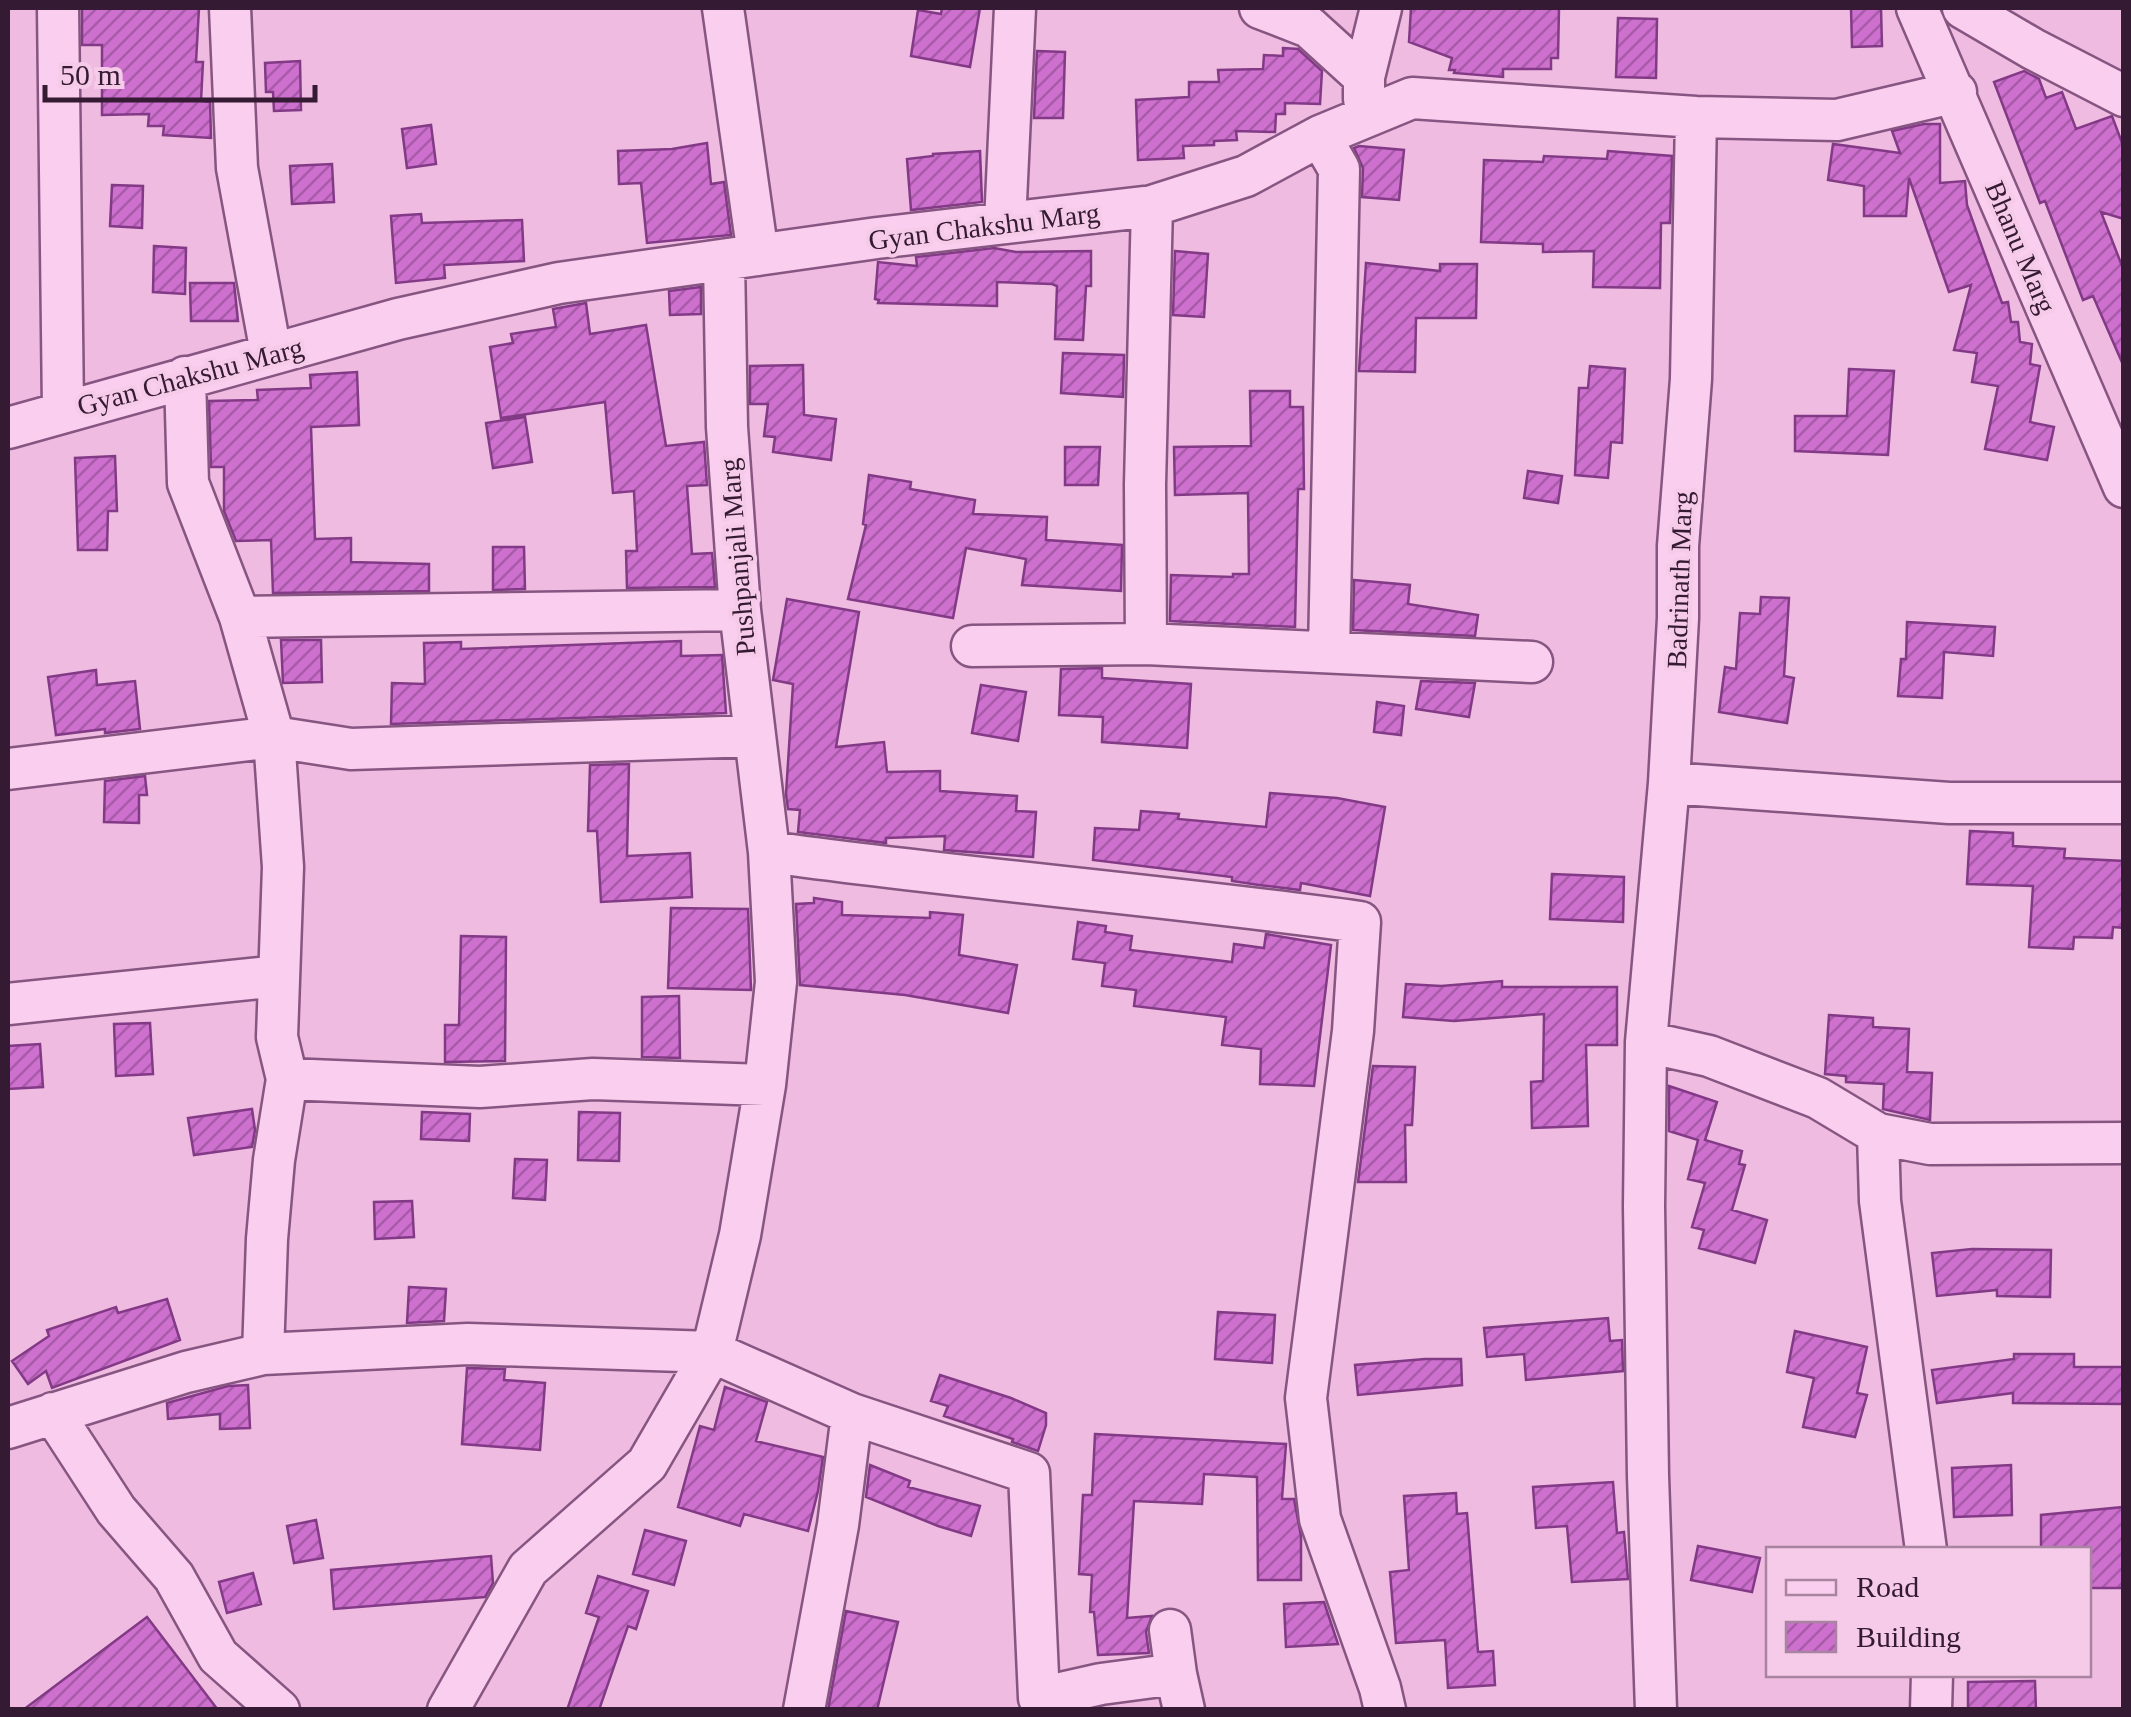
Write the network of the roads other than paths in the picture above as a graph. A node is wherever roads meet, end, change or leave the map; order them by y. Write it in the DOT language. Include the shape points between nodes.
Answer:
graph roads {
  1 [pos="58,8"];
  2 [pos="230,8"];
  3 [pos="723,8"];
  4 [pos="1015,8"];
  5 [pos="1260,8"];
  6 [pos="1381,8"];
  7 [pos="1918,8"];
  8 [pos="1969,9"];
  9 [pos="1364,77"];
  10 [pos="1956,92"];
  11 [pos="2124,96"];
  12 [pos="1696,117"];
  13 [pos="1365,118"];
  14 [pos="1320,136"];
  15 [pos="1152,206"];
  16 [pos="1005,223"];
  17 [pos="741,258"];
  18 [pos="271,353"];
  19 [pos="184,377"];
  20 [pos="63,410"];
  21 [pos="8,428"];
  22 [pos="2124,487"];
  23 [pos="740,610"];
  24 [pos="240,617"];
  25 [pos="1146,644"];
  26 [pos="972,646"];
  27 [pos="1329,652"];
  28 [pos="1532,662"];
  29 [pos="754,736"];
  30 [pos="274,737"];
  31 [pos="8,770"];
  32 [pos="1670,783"];
  33 [pos="2124,803"];
  34 [pos="769,852"];
  35 [pos="278,976"];
  36 [pos="8,1004"];
  37 [pos="1646,1042"];
  38 [pos="287,1079"];
  39 [pos="765,1085"];
  40 [pos="1878,1134"];
  41 [pos="2124,1144"];
  42 [pos="712,1352"];
  43 [pos="263,1354"];
  44 [pos="53,1413"];
  45 [pos="852,1414"];
  46 [pos="8,1428"];
  47 [pos="1926,1547"];
  48 [pos="1170,1630"];
  49 [pos="1932,1677"];
  50 [pos="1180,1692"];
  51 [pos="1040,1704"];
  52 [pos="278,1710"];
  53 [pos="448,1710"];
  54 [pos="804,1710"];
  55 [pos="1384,1710"];
  56 [pos="1656,1710"];
  57 [pos="1931,1710"];
  1 -- 20 [label="street"];
  2 -- 18 [label="street" via="237,168"];
  3 -- 17 [label="street, Pushpanjali Marg"];
  4 -- 16 [label="street"];
  5 -- 9 [label="street" via="1309,27"];
  6 -- 9 [label="street"];
  7 -- 10 [label="street, Bhanu Marg"];
  8 -- 11 [label="street"];
  9 -- 13 [label="street"];
  10 -- 12 [label="street, Gyan Chakshu Marg" via="1837,120"];
  10 -- 22 [label="street, Bhanu Marg"];
  12 -- 13 [label="street, Gyan Chakshu Marg" via="1412,98"];
  12 -- 32 [label="street, Badrinath Marg" via="1691,379"];
  13 -- 14 [label="street, Gyan Chakshu Marg"];
  14 -- 15 [label="street, Gyan Chakshu Marg" via="1246,176"];
  14 -- 27 [label="street" via="1339,169"];
  15 -- 16 [label="street, Gyan Chakshu Marg"];
  15 -- 25 [label="street"];
  16 -- 17 [label="street, Gyan Chakshu Marg"];
  17 -- 18 [label="street, Gyan Chakshu Marg" via="559,283"];
  17 -- 23 [label="street, Pushpanjali Marg" via="727,427"];
  18 -- 19 [label="street, Gyan Chakshu Marg"];
  19 -- 20 [label="street, Gyan Chakshu Marg"];
  19 -- 24 [label="street" via="188,484"];
  20 -- 21 [label="street, Gyan Chakshu Marg"];
  23 -- 24 [label="street"];
  23 -- 29 [label="street, Pushpanjali Marg"];
  24 -- 30 [label="street"];
  25 -- 26 [label="street"];
  25 -- 27 [label="street"];
  27 -- 28 [label="street"];
  29 -- 30 [label="street" via="351,749"];
  29 -- 34 [label="street, Pushpanjali Marg"];
  30 -- 31 [label="street"];
  30 -- 35 [label="street" via="283,867"];
  32 -- 33 [label="street" via="1949,803"];
  32 -- 37 [label="street, Badrinath Marg"];
  34 -- 39 [label="street, Pushpanjali Marg" via="776,982"];
  34 -- 55 [label="street" via="1360,922 1353,1031 1306,1398 1320,1520"];
  35 -- 36 [label="street"];
  35 -- 38 [label="street" via="277,1037"];
  37 -- 40 [label="street" via="1709,1056 1800,1091"];
  37 -- 56 [label="street, Badrinath Marg"];
  38 -- 39 [label="street" via="480,1087 593,1079"];
  38 -- 43 [label="street" via="270,1200"];
  39 -- 42 [label="street, Pushpanjali Marg"];
  40 -- 41 [label="street" via="1930,1144"];
  40 -- 47 [label="street" via="1880,1200"];
  42 -- 43 [label="street" via="468,1344"];
  42 -- 45 [label="street"];
  42 -- 53 [label="street, Pushpanjali Marg" via="647,1464 528,1568"];
  43 -- 44 [label="street"];
  44 -- 46 [label="street"];
  44 -- 52 [label="street" via="116,1510 174,1577 218,1656"];
  45 -- 51 [label="street" via="1029,1473"];
  45 -- 54 [label="street"];
  48 -- 50 [label="street"];
  49 -- 57 [label="street"];
  50 -- 51 [label="street" via="1102,1684"];
}
